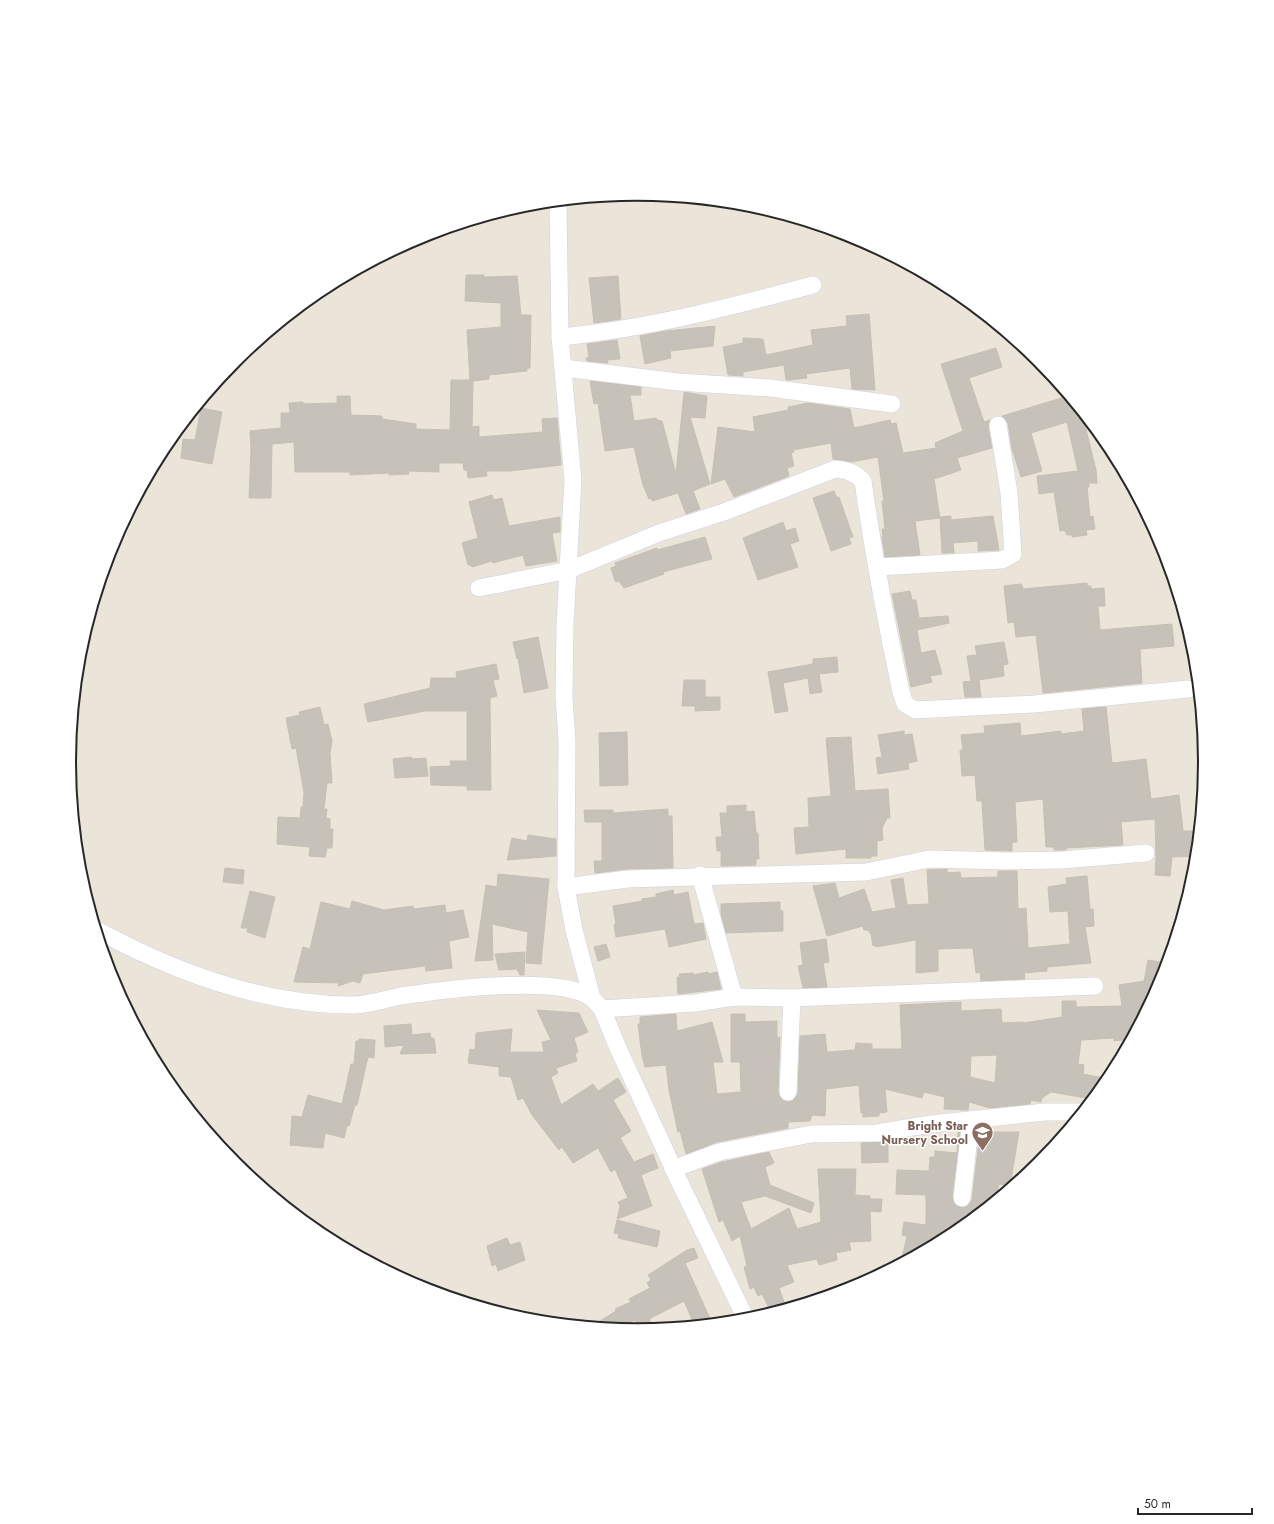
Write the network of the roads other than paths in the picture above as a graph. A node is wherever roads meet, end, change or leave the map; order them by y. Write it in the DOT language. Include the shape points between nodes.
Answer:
graph roads {
  1 [pos="558,207"];
  2 [pos="813,285"];
  3 [pos="560,337"];
  4 [pos="564,368"];
  5 [pos="892,404"];
  6 [pos="998,425"];
  7 [pos="878,568"];
  8 [pos="569,570"];
  9 [pos="480,588"];
  10 [pos="1188,688"];
  11 [pos="1146,853"];
  12 [pos="700,875"];
  13 [pos="566,887"];
  14 [pos="103,933"];
  15 [pos="1095,986"];
  16 [pos="734,997"];
  17 [pos="792,998"];
  18 [pos="597,1004"];
  19 [pos="788,1092"];
  20 [pos="1075,1112"];
  21 [pos="971,1120"];
  22 [pos="673,1169"];
  23 [pos="962,1198"];
  24 [pos="743,1313"];
  1 -- 3 [label="street"];
  2 -- 3 [label="street" via="714,311 605,333"];
  3 -- 4 [label="street"];
  4 -- 5 [label="street" via="678,382 770,388"];
  4 -- 8 [label="street" via="574,480"];
  6 -- 7 [label="street" via="1009,493 1013,554 1002,560"];
  7 -- 8 [label="street" via="863,481 856,474 835,469 724,512 659,533"];
  7 -- 10 [label="street" via="901,692 905,704 915,710 1034,704"];
  8 -- 9 [label="street"];
  8 -- 13 [label="street" via="564,675 567,741"];
  11 -- 12 [label="street" via="1062,860 929,859 866,872"];
  12 -- 13 [label="street" via="614,880"];
  12 -- 16 [label="street"];
  13 -- 18 [label="street" via="574,930"];
  14 -- 18 [label="street" via="152,958 208,980 288,1000 355,1005 420,993 530,985 584,992"];
  15 -- 17 [label="street"];
  16 -- 17 [label="street"];
  16 -- 18 [label="street" via="695,1003"];
  17 -- 19 [label="street"];
  18 -- 22 [label="street"];
  20 -- 21 [label="street" via="1045,1112"];
  21 -- 22 [label="street" via="877,1133 811,1134 719,1152"];
  21 -- 23 [label="street"];
  22 -- 24 [label="street"];
}
